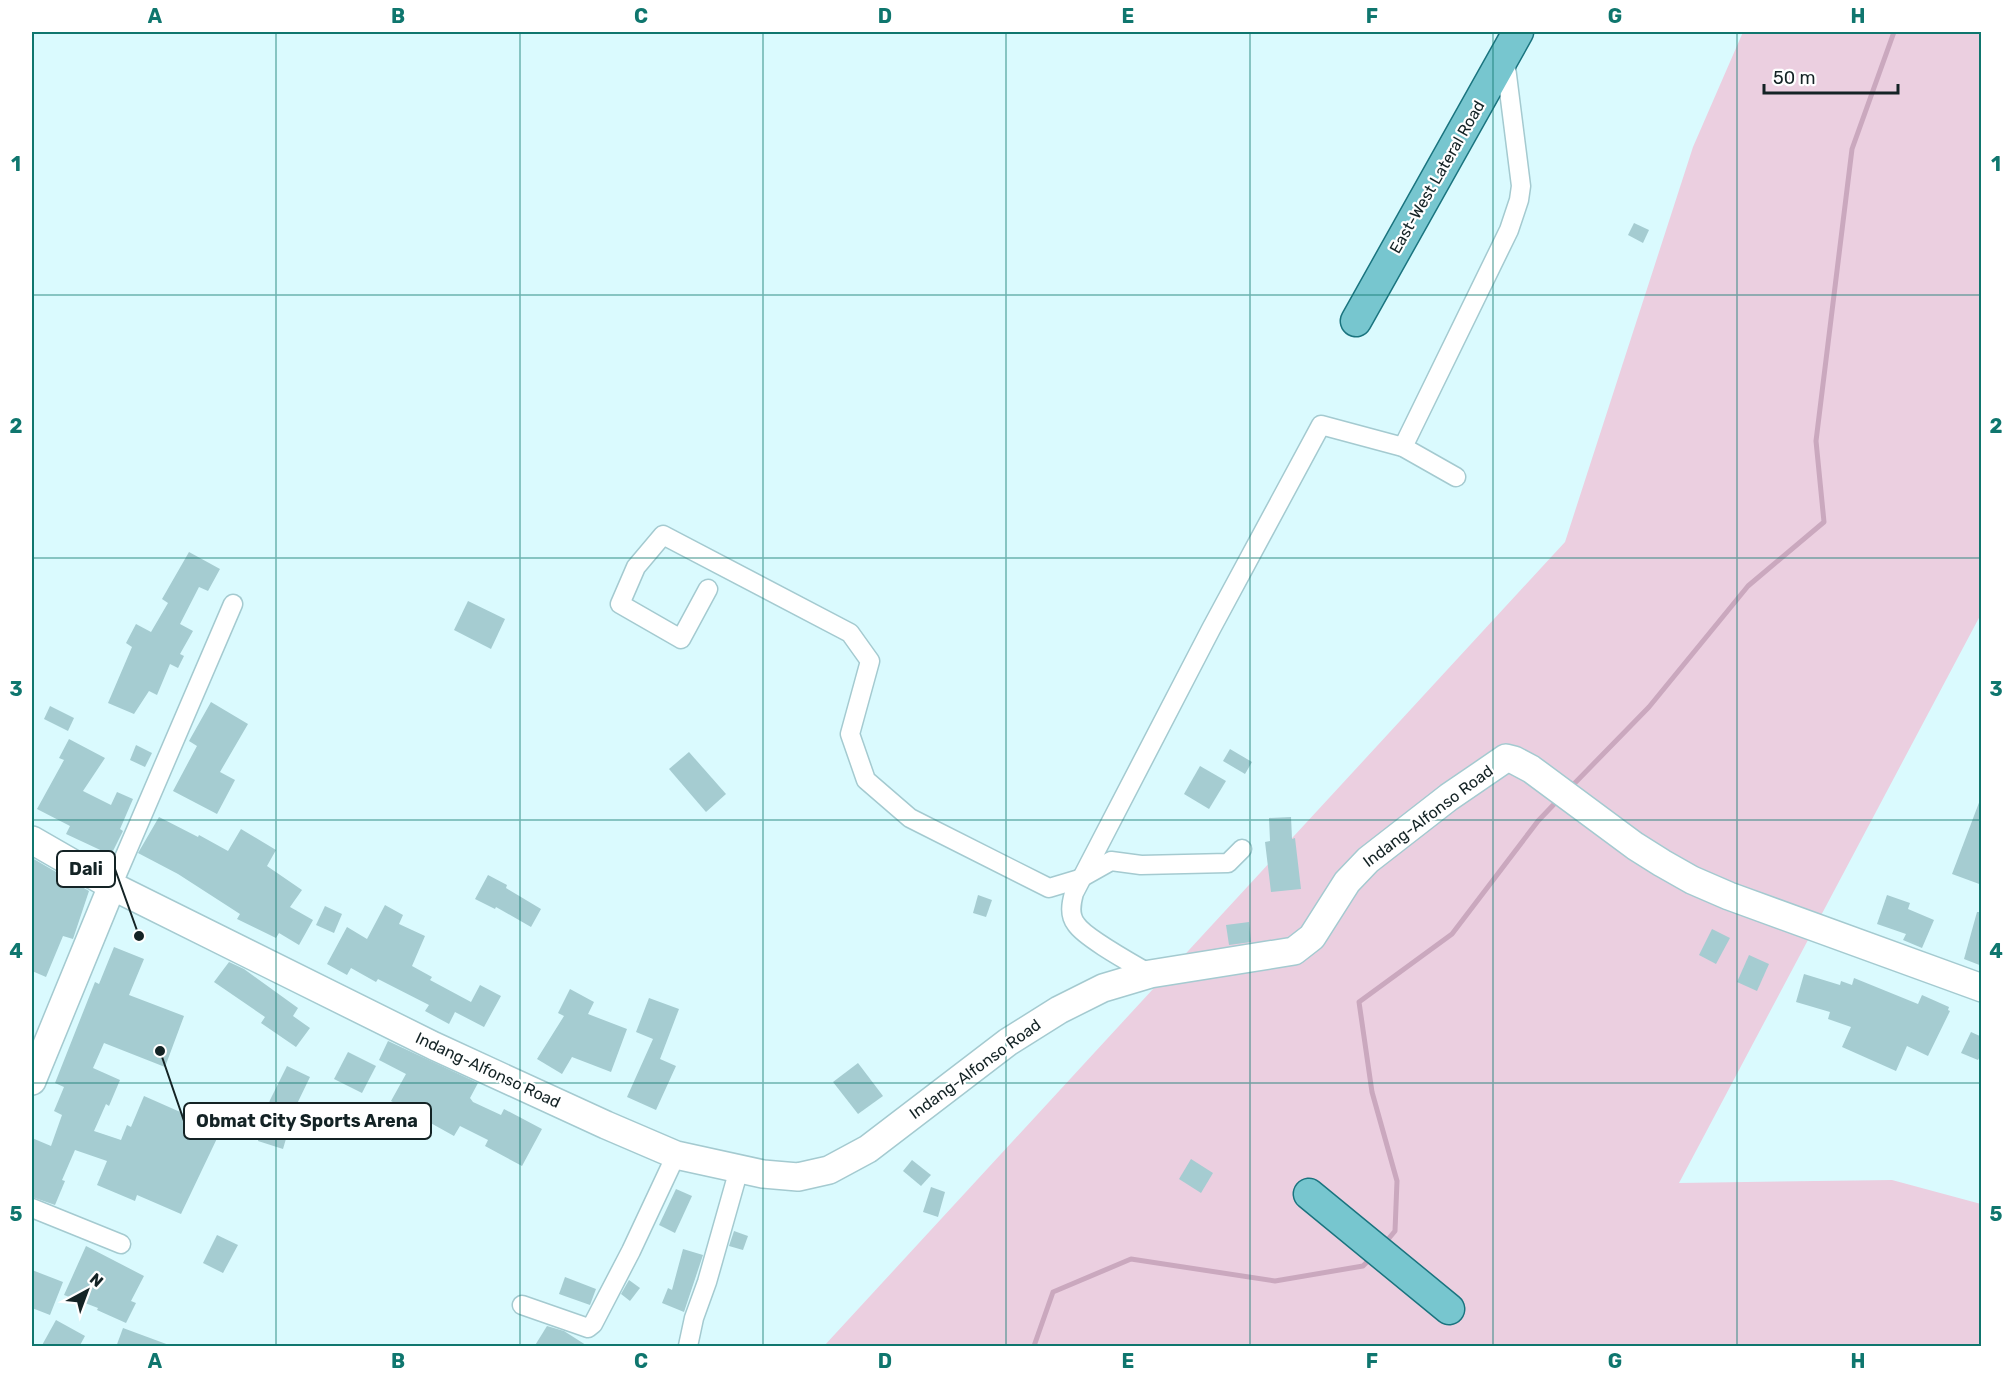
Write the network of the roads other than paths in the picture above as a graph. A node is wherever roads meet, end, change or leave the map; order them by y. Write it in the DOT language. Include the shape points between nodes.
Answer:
graph roads {
  1 [pos="1518,32"];
  2 [pos="1504,57"];
  3 [pos="1356,321"];
  4 [pos="1403,447"];
  5 [pos="1456,477"];
  6 [pos="708,589"];
  7 [pos="233,604"];
  8 [pos="32,840"];
  9 [pos="1242,849"];
  10 [pos="1079,879"];
  11 [pos="112,886"];
  12 [pos="1150,974"];
  13 [pos="1982,988"];
  14 [pos="32,1081"];
  15 [pos="676,1155"];
  16 [pos="739,1169"];
  17 [pos="1309,1194"];
  18 [pos="32,1208"];
  19 [pos="121,1244"];
  20 [pos="522,1305"];
  21 [pos="1449,1309"];
  22 [pos="688,1347"];
  1 -- 2 [label="main road, East-West Lateral Road"];
  2 -- 3 [label="main road, East-West Lateral Road"];
  2 -- 4 [label="street" via="1521,174 1519,200 1509,230"];
  4 -- 5 [label="street"];
  4 -- 10 [label="street" via="1321,425"];
  6 -- 10 [label="street" via="681,639 620,604 636,567 663,534 850,633 870,661 850,734 866,780 910,818 1049,888"];
  7 -- 11 [label="street"];
  8 -- 11 [label="main road, Indang-Alfonso Road"];
  9 -- 10 [label="street" via="1228,863 1142,865 1111,861"];
  10 -- 12 [label="street" via="1071,909 1076,926"];
  11 -- 14 [label="main road"];
  11 -- 15 [label="main road, Indang-Alfonso Road" via="434,1046"];
  12 -- 13 [label="main road, Indang-Alfonso Road" via="1294,951 1312,937 1357,870 1502,759 1510,758 1532,769 1635,846 1692,880"];
  12 -- 16 [label="main road, Indang-Alfonso Road" via="1103,988 1034,1024 868,1149 829,1170 798,1177"];
  15 -- 16 [label="main road, Indang-Alfonso Road"];
  15 -- 20 [label="street" via="593,1324 588,1328"];
  16 -- 22 [label="street"];
  17 -- 21 [label="main road"];
  18 -- 19 [label="street"];
}
